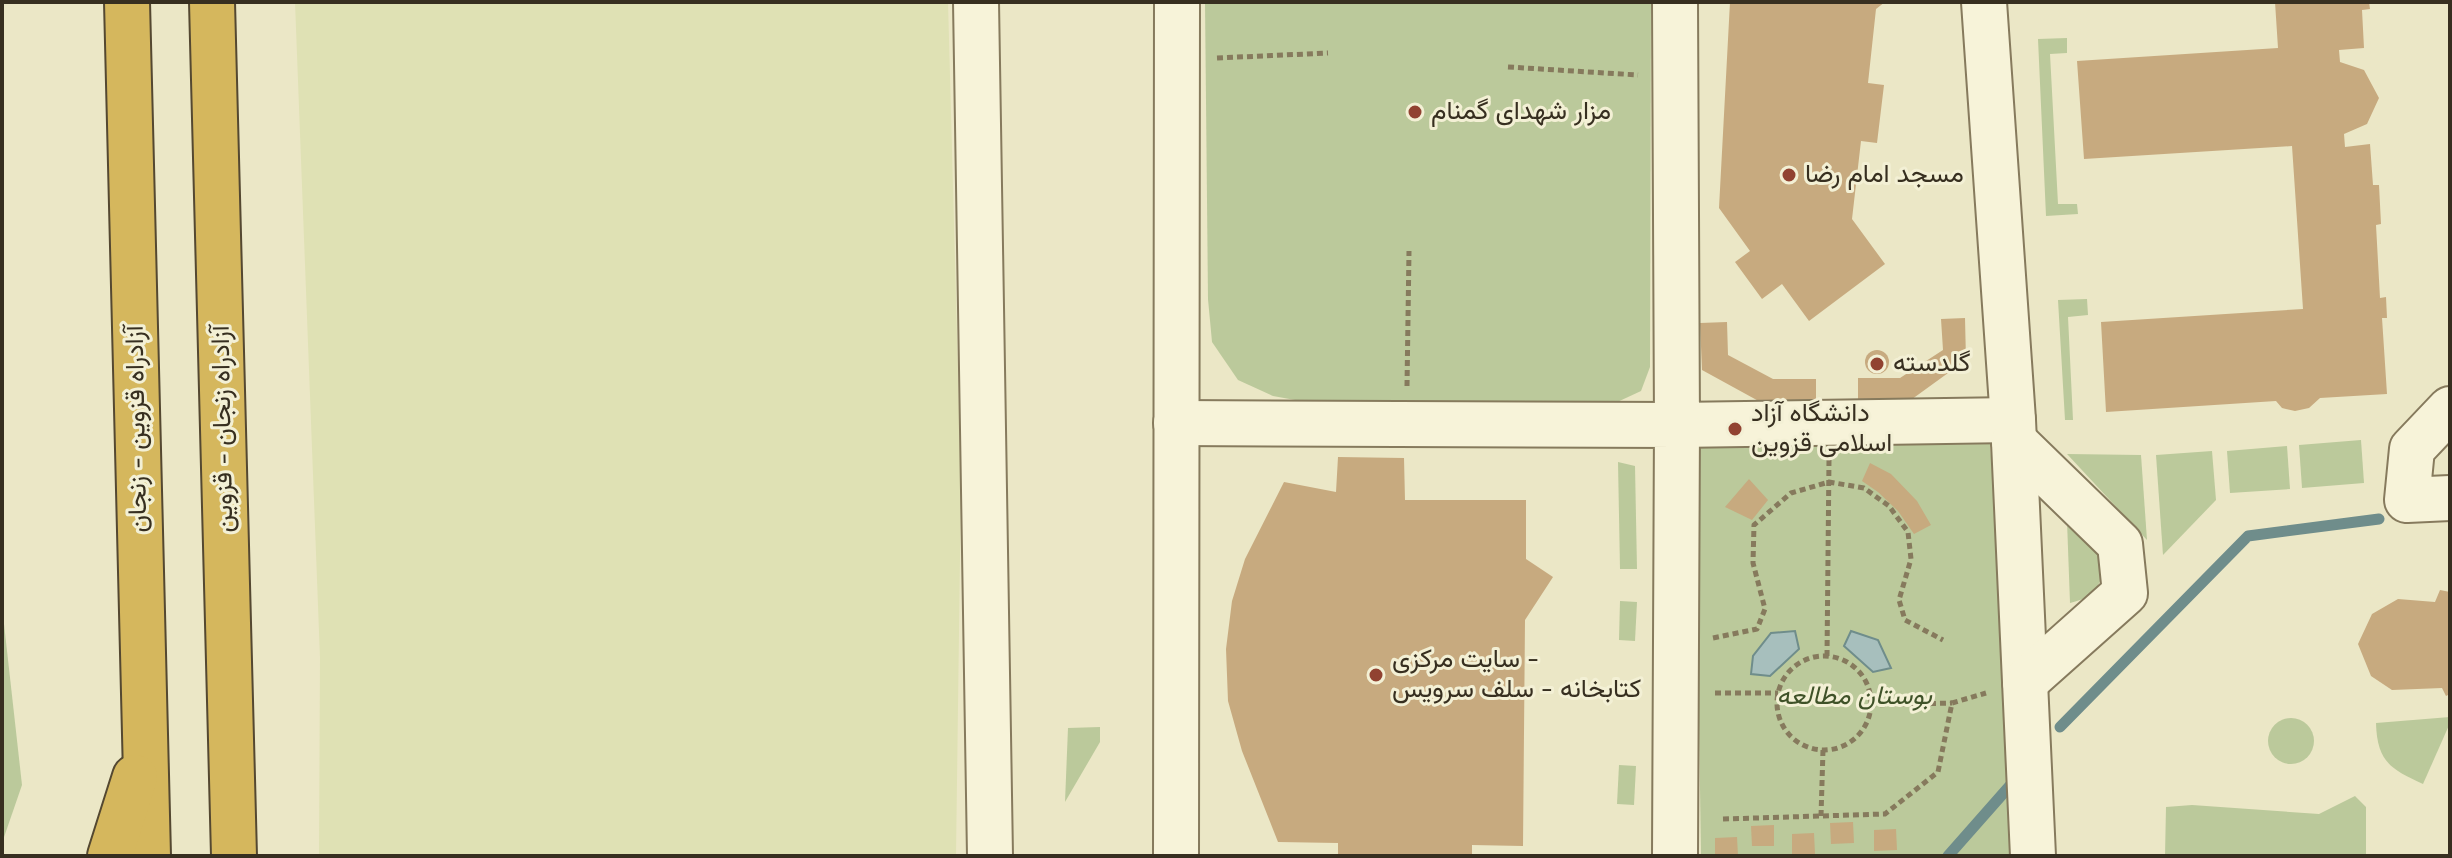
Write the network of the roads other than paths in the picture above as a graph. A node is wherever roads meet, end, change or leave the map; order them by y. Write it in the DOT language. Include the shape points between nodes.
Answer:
graph roads {
  1 [pos="127,2"];
  2 [pos="212,2"];
  3 [pos="976,2"];
  4 [pos="1177,2"];
  5 [pos="1675,2"];
  6 [pos="1984,2"];
  7 [pos="2450,409"];
  8 [pos="1176,423"];
  9 [pos="1677,425"];
  10 [pos="2013,430"];
  11 [pos="2450,498"];
  12 [pos="2025,682"];
  13 [pos="146,740"];
  14 [pos="110,856"];
  15 [pos="148,856"];
  16 [pos="234,856"];
  17 [pos="990,856"];
  18 [pos="1176,856"];
  19 [pos="1675,856"];
  20 [pos="2033,856"];
  1 -- 13 [label="highway, آزادراه قزوین - زنجان"];
  2 -- 16 [label="highway, آزادراه زنجان - قزوین"];
  3 -- 17 [label="street"];
  4 -- 8 [label="street"];
  5 -- 9 [label="street"];
  6 -- 10 [label="street"];
  7 -- 11 [label="street" via="2412,449 2407,500"];
  8 -- 9 [label="street"];
  8 -- 18 [label="street"];
  9 -- 10 [label="street" via="1830,422"];
  9 -- 19 [label="street"];
  10 -- 12 [label="street"];
  10 -- 12 [label="street" via="2120,544 2125,593"];
  12 -- 20 [label="street"];
  13 -- 14 [label="highway"];
  13 -- 15 [label="highway, آزادراه قزوین - زنجان"];
}
